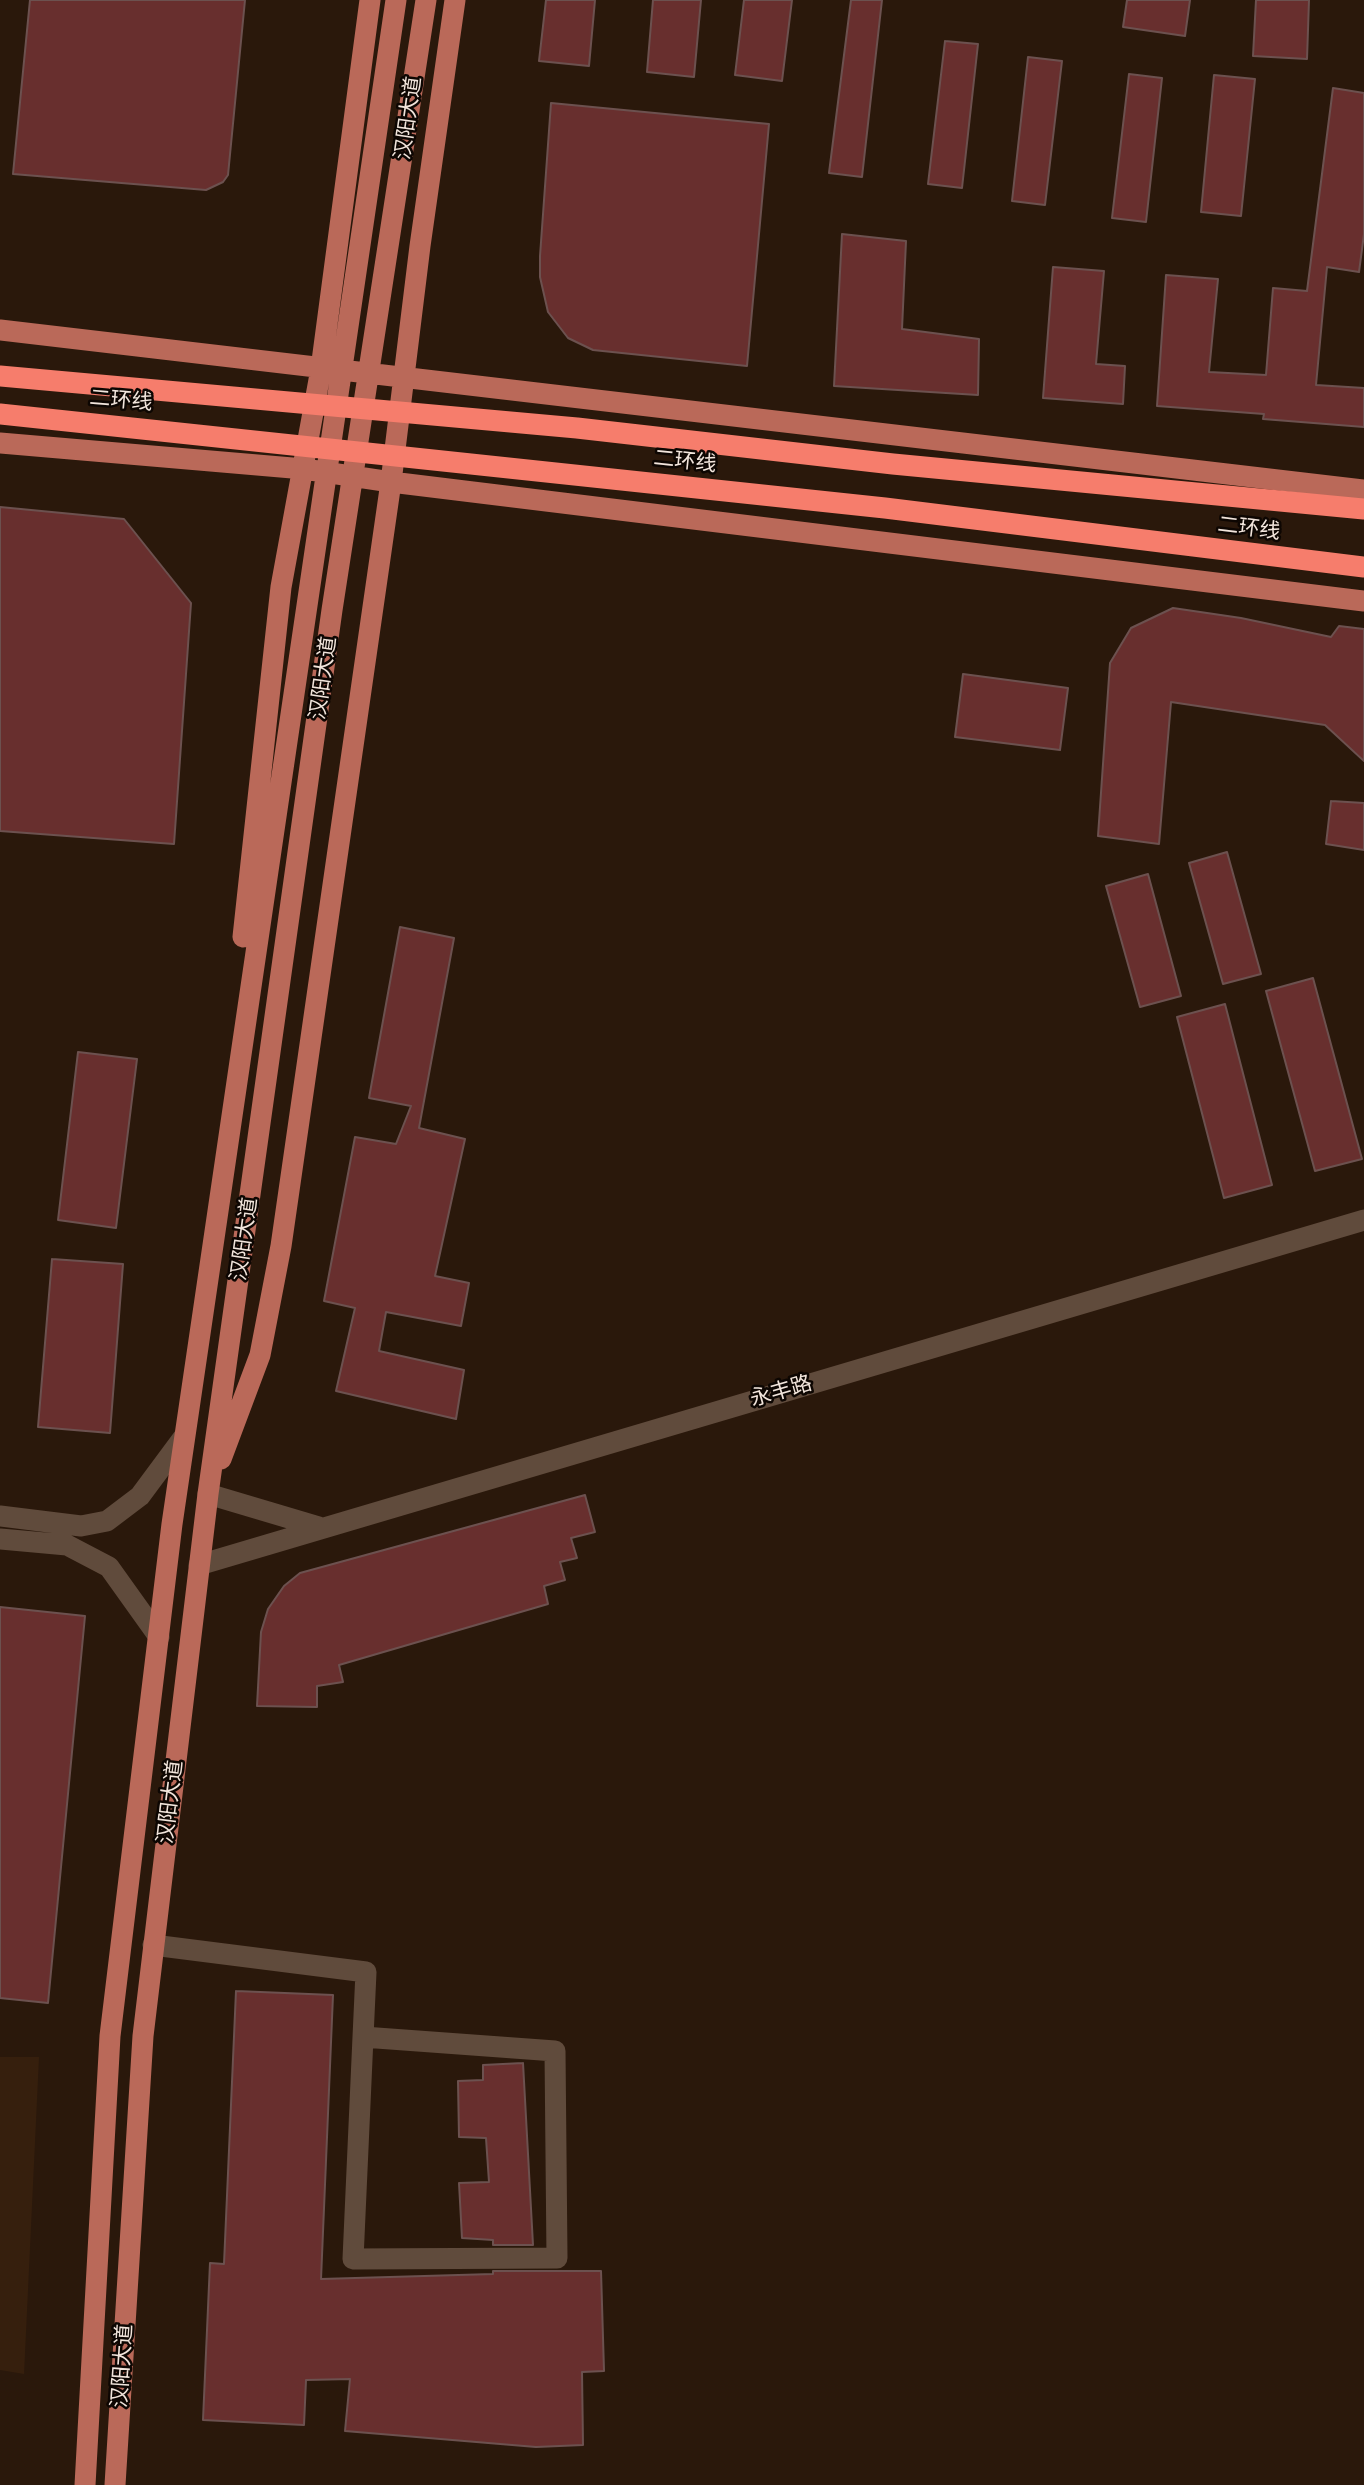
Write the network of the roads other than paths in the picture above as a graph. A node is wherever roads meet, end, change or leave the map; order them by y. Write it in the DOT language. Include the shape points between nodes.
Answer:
graph roads {
  1 [pos="370,0"];
  2 [pos="396,0"];
  3 [pos="426,0"];
  4 [pos="455,0"];
  5 [pos="0,330"];
  6 [pos="321,369"];
  7 [pos="0,376"];
  8 [pos="404,379"];
  9 [pos="0,414"];
  10 [pos="0,443"];
  11 [pos="304,469"];
  12 [pos="391,482"];
  13 [pos="1364,490"];
  14 [pos="1364,509"];
  15 [pos="1364,567"];
  16 [pos="1364,601"];
  17 [pos="1364,1220"];
  18 [pos="201,1318"];
  19 [pos="184,1438"];
  20 [pos="208,1493"];
  21 [pos="0,1516"];
  22 [pos="319,1527"];
  23 [pos="0,1539"];
  24 [pos="199,1565"];
  25 [pos="159,1637"];
  26 [pos="153,1945"];
  27 [pos="363,2037"];
  28 [pos="85,2485"];
  29 [pos="115,2485"];
  1 -- 6 [label="main road, 汉阳大道"];
  2 -- 18 [label="main road, 汉阳大道"];
  3 -- 20 [label="main road, 汉阳大道" via="332,610"];
  4 -- 8 [label="main road"];
  5 -- 6 [label="main road"];
  6 -- 8 [label="main road"];
  6 -- 11 [label="main road, 汉阳大道"];
  7 -- 14 [label="highway, 二环线" via="549,426"];
  8 -- 12 [label="main road"];
  8 -- 13 [label="main road"];
  9 -- 15 [label="highway, 二环线" via="858,505"];
  10 -- 11 [label="main road"];
  11 -- 12 [label="main road"];
  11 -- 18 [label="main road, 汉阳大道" via="281,587"];
  12 -- 16 [label="main road"];
  12 -- 20 [label="main road" via="281,1246 260,1355"];
  17 -- 22 [label="street, 永丰路"];
  18 -- 19 [label="main road, 汉阳大道"];
  19 -- 21 [label="street" via="140,1496 107,1521 81,1526"];
  19 -- 25 [label="main road, 汉阳大道"];
  20 -- 22 [label="street"];
  20 -- 24 [label="main road, 汉阳大道"];
  22 -- 24 [label="street, 永丰路"];
  23 -- 25 [label="street" via="67,1545 109,1567"];
  24 -- 26 [label="main road, 汉阳大道"];
  25 -- 28 [label="main road, 汉阳大道" via="110,2036"];
  26 -- 27 [label="street" via="366,1972"];
  26 -- 29 [label="main road, 汉阳大道" via="143,2036"];
  27 -- 27 [label="street" via="353,2259 557,2258 555,2051"];
}
